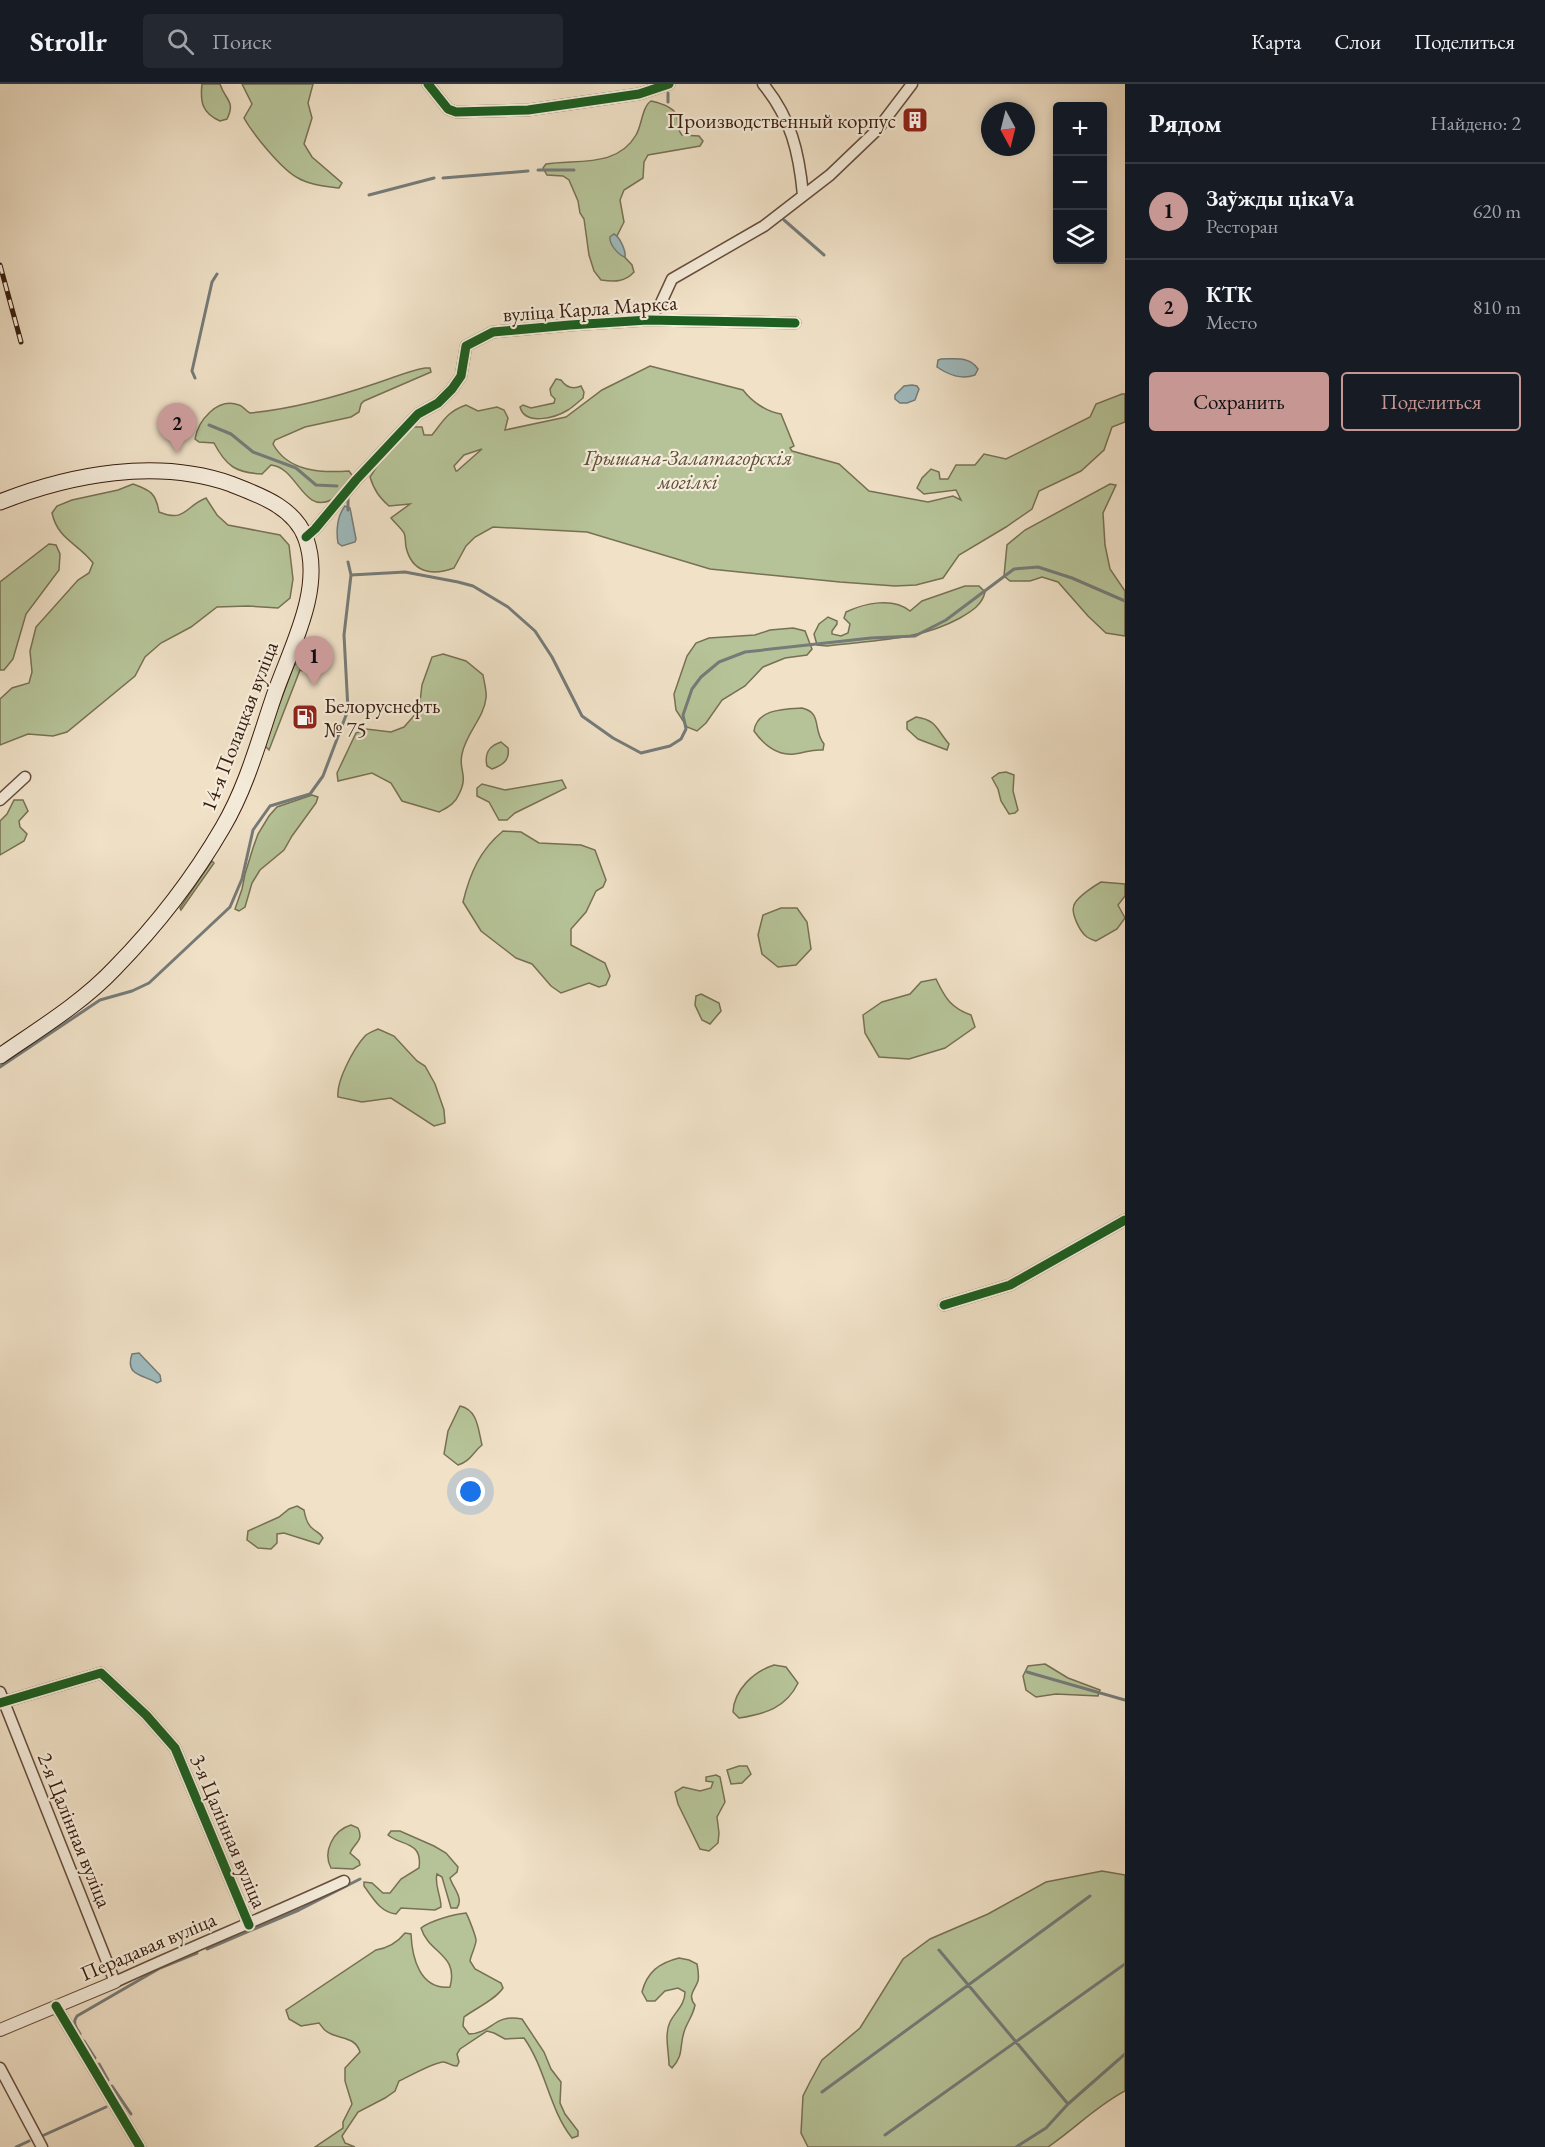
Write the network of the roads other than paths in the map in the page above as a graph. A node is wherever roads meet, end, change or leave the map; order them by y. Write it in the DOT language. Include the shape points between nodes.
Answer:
graph roads {
  1 [pos="428,84"];
  2 [pos="763,84"];
  3 [pos="912,84"];
  4 [pos="666,85"];
  5 [pos="803,195"];
  6 [pos="648,320"];
  7 [pos="795,323"];
  8 [pos="0,502"];
  9 [pos="306,537"];
  10 [pos="25,777"];
  11 [pos="0,800"];
  12 [pos="0,1056"];
  13 [pos="1125,1220"];
  14 [pos="944,1305"];
  15 [pos="1,1699"];
  16 [pos="344,1881"];
  17 [pos="249,1925"];
  18 [pos="115,1982"];
  19 [pos="56,2006"];
  20 [pos="0,2030"];
  21 [pos="0,2068"];
  22 [pos="42,2147"];
  23 [pos="140,2147"];
  1 -- 4 [label="street" via="448,109 456,112 528,110 639,94"];
  2 -- 5 [label="street" via="791,129"];
  3 -- 5 [label="street" via="877,130 830,176"];
  5 -- 6 [label="street" via="764,226 672,279"];
  6 -- 7 [label="street, вуліца Карла Маркса"];
  6 -- 9 [label="street, вуліца Карла Маркса" via="492,332 466,346 461,376 452,389 418,414"];
  8 -- 9 [label="main road" via="47,485 106,475 178,472 216,479 274,502"];
  9 -- 12 [label="main road, 14-я Полацкая вуліца" via="311,569 306,608 240,793 224,826 172,901 114,970"];
  10 -- 11 [label="street"];
  13 -- 14 [label="street" via="1010,1285"];
  15 -- 17 [label="street, 3-я Цалінная вуліца" via="101,1674 146,1715 175,1748"];
  15 -- 18 [label="street, 2-я Цалінная вуліца"];
  16 -- 17 [label="street, Перадавая вуліца"];
  17 -- 18 [label="street, Перадавая вуліца"];
  18 -- 19 [label="street, Перадавая вуліца"];
  19 -- 20 [label="street, Перадавая вуліца"];
  19 -- 23 [label="street"];
  21 -- 22 [label="street"];
}
